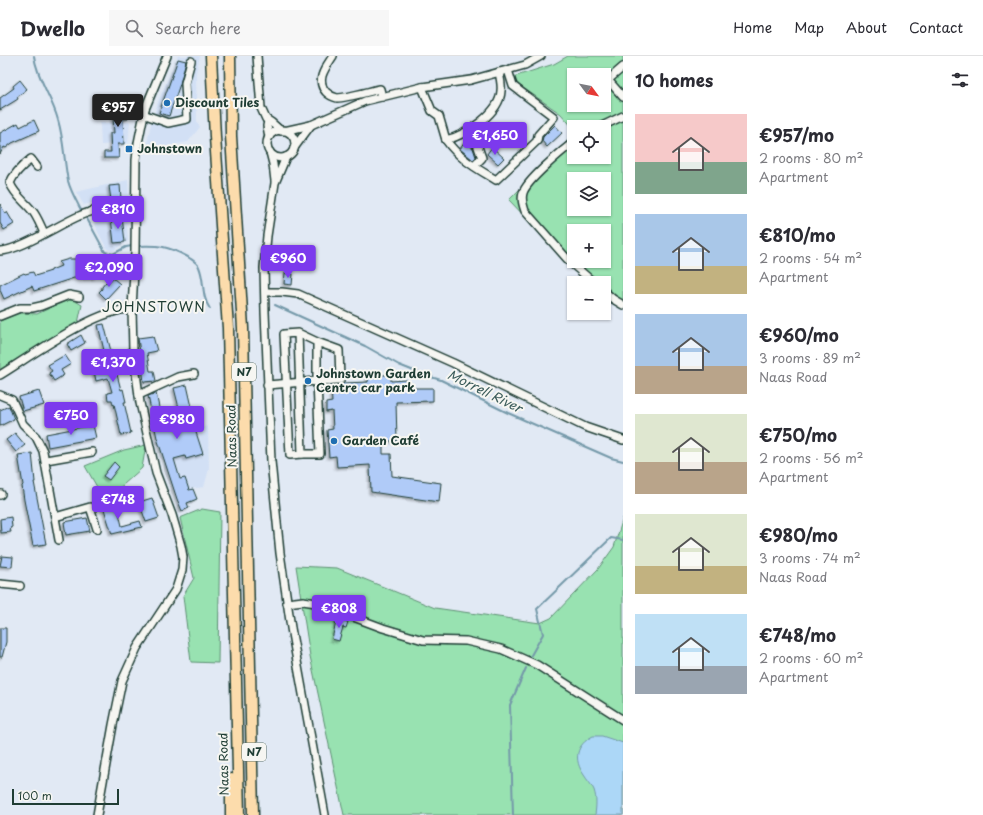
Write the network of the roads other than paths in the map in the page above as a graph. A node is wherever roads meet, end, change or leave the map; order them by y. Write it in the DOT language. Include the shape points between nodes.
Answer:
graph roads {
  1 [pos="167,56"];
  2 [pos="211,56"];
  3 [pos="217,56"];
  4 [pos="230,56"];
  5 [pos="257,56"];
  6 [pos="333,56"];
  7 [pos="541,56"];
  8 [pos="193,58"];
  9 [pos="623,67"];
  10 [pos="508,70"];
  11 [pos="499,72"];
  12 [pos="422,87"];
  13 [pos="382,97"];
  14 [pos="623,97"];
  15 [pos="144,114"];
  16 [pos="623,116"];
  17 [pos="268,121"];
  18 [pos="611,122"];
  19 [pos="311,125"];
  20 [pos="469,130"];
  21 [pos="283,131"];
  22 [pos="215,137"];
  23 [pos="269,137"];
  24 [pos="446,140"];
  25 [pos="294,148"];
  26 [pos="567,148"];
  27 [pos="269,152"];
  28 [pos="286,157"];
  29 [pos="474,166"];
  30 [pos="37,167"];
  31 [pos="275,184"];
  32 [pos="136,201"];
  33 [pos="44,233"];
  34 [pos="0,251"];
  35 [pos="586,276"];
  36 [pos="265,292"];
  37 [pos="79,296"];
  38 [pos="611,297"];
  39 [pos="623,304"];
  40 [pos="132,309"];
  41 [pos="0,316"];
  42 [pos="298,333"];
  43 [pos="317,342"];
  44 [pos="194,374"];
  45 [pos="0,375"];
  46 [pos="317,381"];
  47 [pos="300,382"];
  48 [pos="286,383"];
  49 [pos="267,385"];
  50 [pos="138,395"];
  51 [pos="0,396"];
  52 [pos="623,440"];
  53 [pos="92,452"];
  54 [pos="302,454"];
  55 [pos="46,460"];
  56 [pos="55,517"];
  57 [pos="97,529"];
  58 [pos="59,540"];
  59 [pos="0,584"];
  60 [pos="20,586"];
  61 [pos="287,603"];
  62 [pos="251,689"];
  63 [pos="236,691"];
  64 [pos="623,720"];
  65 [pos="97,815"];
  66 [pos="231,815"];
  67 [pos="239,815"];
  68 [pos="253,815"];
  69 [pos="257,815"];
  70 [pos="325,815"];
  1 -- 15 [label="street"];
  2 -- 22 [label="highway, N7"];
  3 -- 22 [label="highway"];
  4 -- 62 [label="highway, Naas Road / N7" via="231,136 243,328"];
  5 -- 17 [label="street" via="259,104"];
  6 -- 13 [label="street" via="322,76 321,84 330,96 338,98 380,89"];
  7 -- 10 [label="street" via="525,65"];
  8 -- 15 [label="street" via="186,81 187,119 168,123"];
  9 -- 14 [label="street" via="608,80"];
  10 -- 11 [label="street"];
  10 -- 29 [label="street" via="513,86 554,117 538,135 537,141 496,180"];
  11 -- 12 [label="street" via="471,80"];
  11 -- 20 [label="street" via="499,98 489,114"];
  12 -- 13 [label="street"];
  12 -- 24 [label="street" via="432,111 440,116"];
  13 -- 19 [label="street" via="365,101"];
  15 -- 32 [label="street" via="136,160"];
  16 -- 18 [label="street"];
  17 -- 21 [label="street"];
  17 -- 23 [label="street"];
  19 -- 21 [label="street"];
  19 -- 25 [label="street"];
  20 -- 24 [label="street"];
  20 -- 29 [label="street" via="482,158"];
  21 -- 23 [label="street" via="275,132"];
  21 -- 25 [label="street" via="292,138"];
  22 -- 63 [label="highway, Naas Road / N7" via="228,328"];
  23 -- 27 [label="street"];
  24 -- 29 [label="street" via="453,150"];
  25 -- 28 [label="street"];
  26 -- 35 [label="street" via="529,182 523,192 522,201 524,211"];
  27 -- 28 [label="street" via="279,158"];
  27 -- 31 [label="street"];
  28 -- 31 [label="street"];
  30 -- 33 [label="street" via="31,159 23,165 10,183 16,194 33,212"];
  31 -- 36 [label="street" via="264,268"];
  32 -- 33 [label="street" via="89,212"];
  32 -- 40 [label="street"];
  33 -- 34 [label="street"];
  36 -- 49 [label="street"];
  36 -- 52 [label="street" via="298,294 453,363 585,427"];
  37 -- 41 [label="street" via="70,295 41,306 20,308"];
  38 -- 39 [label="street"];
  40 -- 45 [label="street" via="116,311 95,319"];
  40 -- 50 [label="street"];
  42 -- 43 [label="street"];
  42 -- 47 [label="street"];
  42 -- 48 [label="street" via="284,334"];
  43 -- 46 [label="street"];
  43 -- 46 [label="street" via="339,350 340,380"];
  44 -- 50 [label="street" via="178,377"];
  46 -- 47 [label="street"];
  46 -- 54 [label="street" via="320,454"];
  47 -- 48 [label="street"];
  47 -- 54 [label="street"];
  48 -- 49 [label="street"];
  48 -- 54 [label="street" via="290,455"];
  49 -- 61 [label="street" via="271,462"];
  50 -- 65 [label="street" via="156,473 181,546 182,570 176,588 137,648 122,681"];
  51 -- 55 [label="street" via="12,400 23,424 40,443"];
  53 -- 55 [label="street"];
  55 -- 56 [label="street"];
  56 -- 57 [label="street" via="90,508"];
  56 -- 58 [label="street"];
  59 -- 60 [label="street"];
  61 -- 64 [label="street" via="316,603 423,640 466,641 501,649 537,665"];
  61 -- 70 [label="street"];
  62 -- 68 [label="highway, Naas Road / N7"];
  62 -- 69 [label="highway, N7"];
  63 -- 66 [label="highway, N7"];
  63 -- 67 [label="highway, Naas Road / N7"];
}
